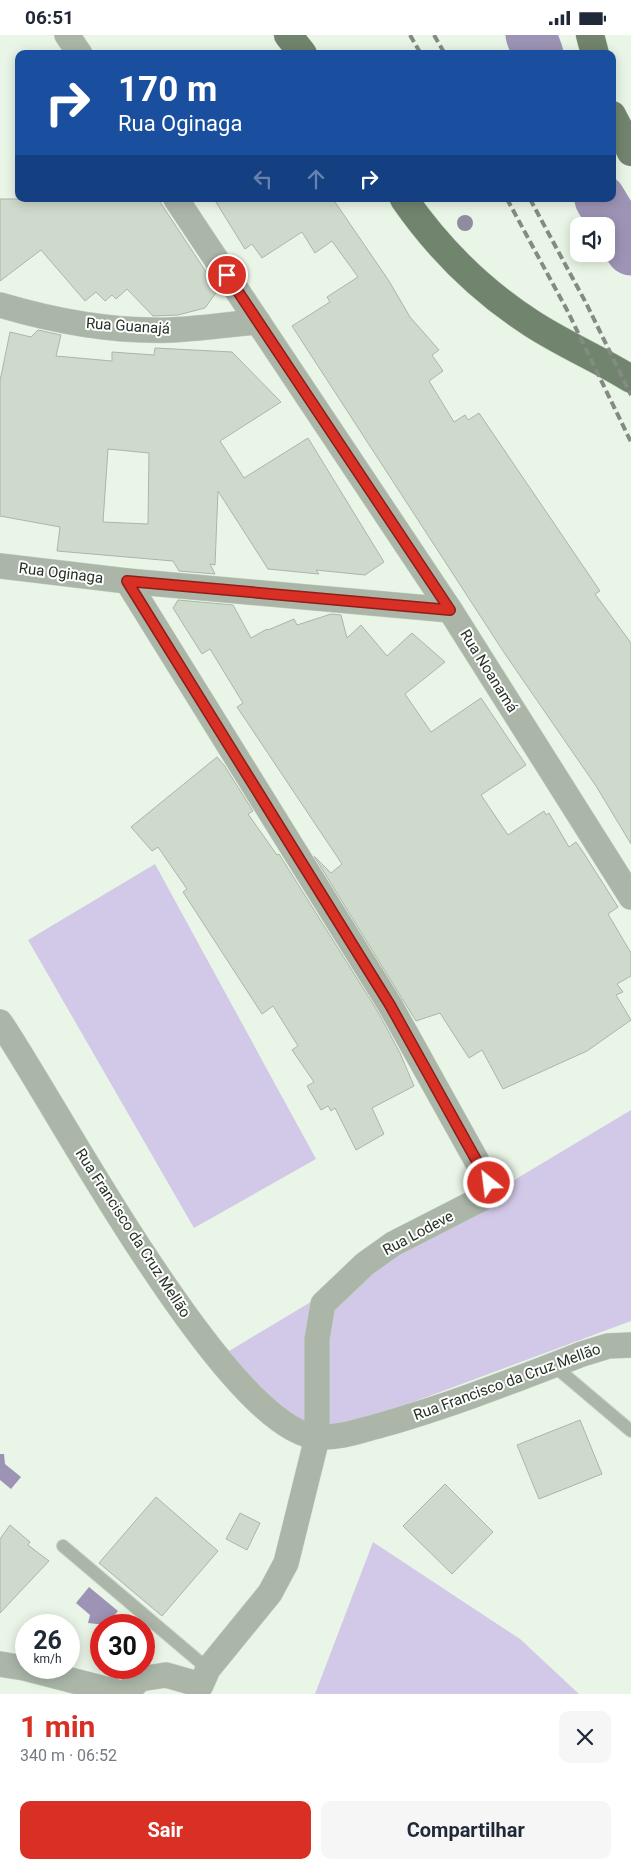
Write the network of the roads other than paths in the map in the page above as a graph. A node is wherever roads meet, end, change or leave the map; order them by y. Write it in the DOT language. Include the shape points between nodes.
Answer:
graph roads {
  1 [pos="68,35"];
  2 [pos="288,35"];
  3 [pos="590,35"];
  4 [pos="77,50"];
  5 [pos="301,50"];
  6 [pos="594,50"];
  7 [pos="616,123"];
  8 [pos="631,152"];
  9 [pos="178,202"];
  10 [pos="406,202"];
  11 [pos="0,305"];
  12 [pos="258,322"];
  13 [pos="631,379"];
  14 [pos="0,566"];
  15 [pos="127,581"];
  16 [pos="450,610"];
  17 [pos="631,897"];
  18 [pos="0,1022"];
  19 [pos="631,1345"];
  20 [pos="553,1365"];
  21 [pos="631,1431"];
  22 [pos="317,1437"];
  23 [pos="63,1546"];
  24 [pos="0,1664"];
  25 [pos="204,1683"];
  26 [pos="125,1694"];
  1 -- 4 [label="street"];
  2 -- 5 [label="main road"];
  3 -- 6 [label="main road"];
  7 -- 8 [label="main road"];
  9 -- 12 [label="street, Rua Noanamá"];
  10 -- 13 [label="main road" via="424,228 476,283 532,324"];
  11 -- 12 [label="street, Rua Guanajá" via="104,327 169,330"];
  12 -- 16 [label="street, Rua Noanamá"];
  14 -- 15 [label="street, Rua Oginaga"];
  15 -- 16 [label="street, Rua Oginaga"];
  15 -- 22 [label="street, Rua Lodeve" via="390,1005 489,1183 483,1198 393,1244 365,1264 323,1304 317,1339"];
  16 -- 17 [label="street, Rua Noanamá"];
  18 -- 22 [label="street, Rua Francisco da Cruz Mellão" via="160,1281 212,1349 266,1411 291,1429"];
  19 -- 20 [label="street, Rua Francisco da Cruz Mellão" via="608,1347"];
  20 -- 21 [label="lane"];
  20 -- 22 [label="street, Rua Francisco da Cruz Mellão" via="405,1418 342,1435"];
  22 -- 25 [label="street" via="292,1543 279,1579"];
  23 -- 25 [label="lane"];
  24 -- 26 [label="street"];
  25 -- 26 [label="street" via="166,1675 140,1679"];
}
